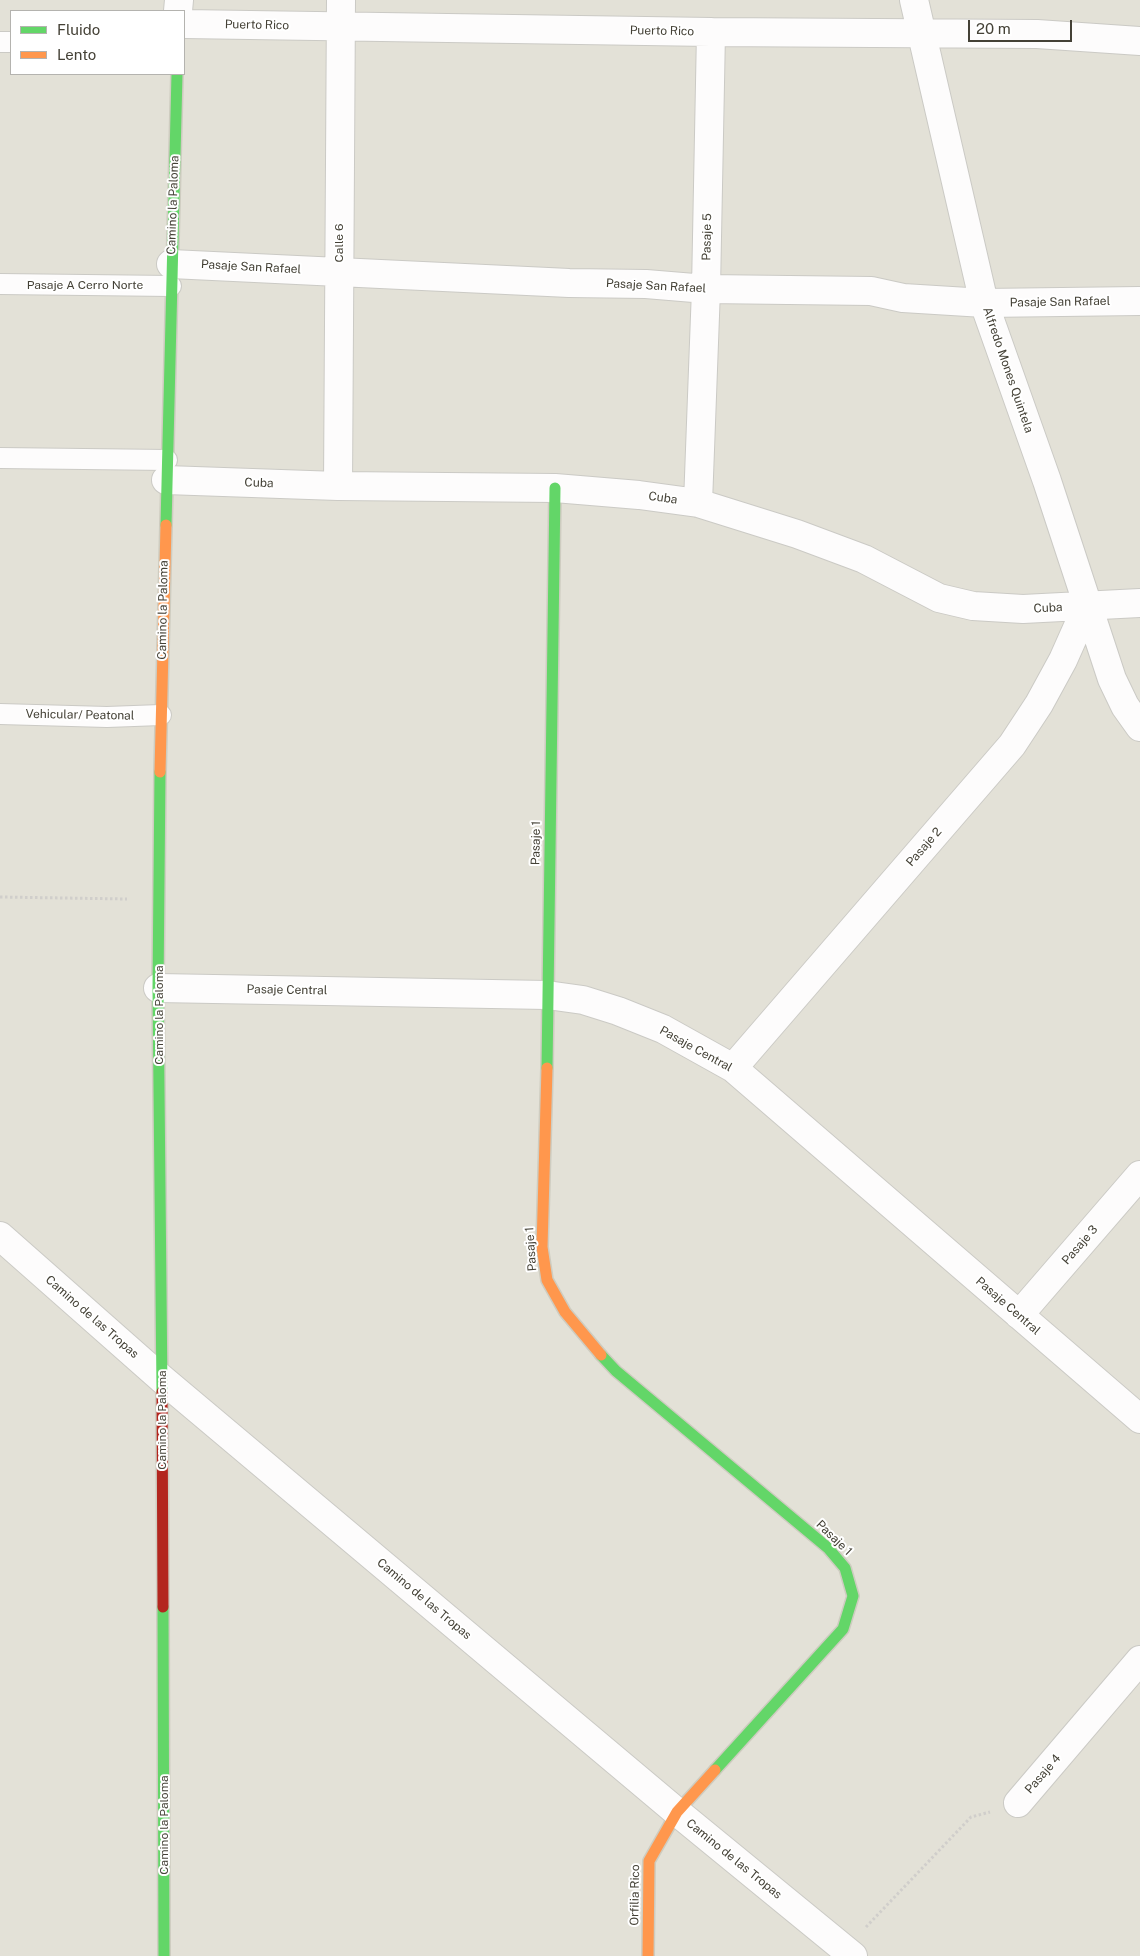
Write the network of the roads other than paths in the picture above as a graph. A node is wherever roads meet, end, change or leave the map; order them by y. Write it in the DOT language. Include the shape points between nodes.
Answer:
graph roads {
  1 [pos="914,0"];
  2 [pos="341,13"];
  3 [pos="185,24"];
  4 [pos="711,32"];
  5 [pos="923,33"];
  6 [pos="1140,41"];
  7 [pos="177,75"];
  8 [pos="339,271"];
  9 [pos="171,275"];
  10 [pos="0,284"];
  11 [pos="706,289"];
  12 [pos="1140,301"];
  13 [pos="984,303"];
  14 [pos="0,458"];
  15 [pos="167,470"];
  16 [pos="338,486"];
  17 [pos="555,488"];
  18 [pos="698,503"];
  19 [pos="1140,603"];
  20 [pos="1087,606"];
  21 [pos="0,714"];
  22 [pos="161,715"];
  23 [pos="1140,727"];
  24 [pos="158,988"];
  25 [pos="547,995"];
  26 [pos="733,1068"];
  27 [pos="1140,1175"];
  28 [pos="0,1236"];
  29 [pos="1019,1315"];
  30 [pos="162,1379"];
  31 [pos="1140,1419"];
  32 [pos="1140,1660"];
  33 [pos="1018,1803"];
  34 [pos="677,1812"];
  35 [pos="849,1953"];
  36 [pos="164,1956"];
  37 [pos="648,1956"];
  1 -- 5 [label="street, Alfredo Mones Quintela"];
  2 -- 3 [label="street, Puerto Rico"];
  2 -- 4 [label="street, Puerto Rico"];
  2 -- 8 [label="street, Calle 6"];
  4 -- 5 [label="street, Puerto Rico"];
  4 -- 11 [label="street, Pasaje 5"];
  5 -- 6 [label="street, Puerto Rico" via="1037,34"];
  5 -- 13 [label="street, Alfredo Mones Quintela"];
  7 -- 9 [label="street, Camino la Paloma"];
  8 -- 9 [label="street, Pasaje San Rafael"];
  8 -- 11 [label="street, Pasaje San Rafael"];
  8 -- 16 [label="street, Calle 6"];
  9 -- 10 [label="lane, Pasaje A Cerro Norte"];
  9 -- 15 [label="street, Camino la Paloma"];
  11 -- 13 [label="street, Pasaje San Rafael" via="871,291 903,298"];
  11 -- 18 [label="street, Pasaje 5"];
  12 -- 13 [label="street, Pasaje San Rafael"];
  13 -- 20 [label="street, Alfredo Mones Quintela"];
  14 -- 15 [label="lane"];
  15 -- 16 [label="street, Cuba"];
  15 -- 22 [label="street, Camino la Paloma"];
  16 -- 17 [label="street, Cuba"];
  17 -- 18 [label="street, Cuba"];
  17 -- 25 [label="street, Pasaje 1"];
  18 -- 20 [label="street, Cuba" via="797,534 864,560 939,598 973,606 1023,609"];
  19 -- 20 [label="street, Cuba"];
  20 -- 23 [label="street, Alfredo Mones Quintela" via="1112,679"];
  20 -- 26 [label="street, Pasaje 2" via="1040,704 1012,745"];
  21 -- 22 [label="lane, Vehicular/ Peatonal"];
  22 -- 24 [label="street, Camino la Paloma"];
  24 -- 25 [label="street, Pasaje Central"];
  24 -- 30 [label="street, Camino la Paloma"];
  25 -- 26 [label="street, Pasaje Central" via="583,1000 618,1011 663,1029"];
  25 -- 34 [label="street, Pasaje 1" via="542,1247 547,1280 574,1324 616,1372 828,1548 845,1568 853,1596 843,1629"];
  26 -- 29 [label="street, Pasaje Central"];
  27 -- 29 [label="street, Pasaje 3"];
  28 -- 30 [label="street, Camino de las Tropas"];
  29 -- 31 [label="street, Pasaje Central"];
  30 -- 34 [label="street, Camino de las Tropas"];
  30 -- 36 [label="street, Camino la Paloma"];
  32 -- 33 [label="street, Pasaje 4"];
  34 -- 35 [label="street, Camino de las Tropas"];
  34 -- 37 [label="street, Orfilia Rico" via="649,1861"];
}
